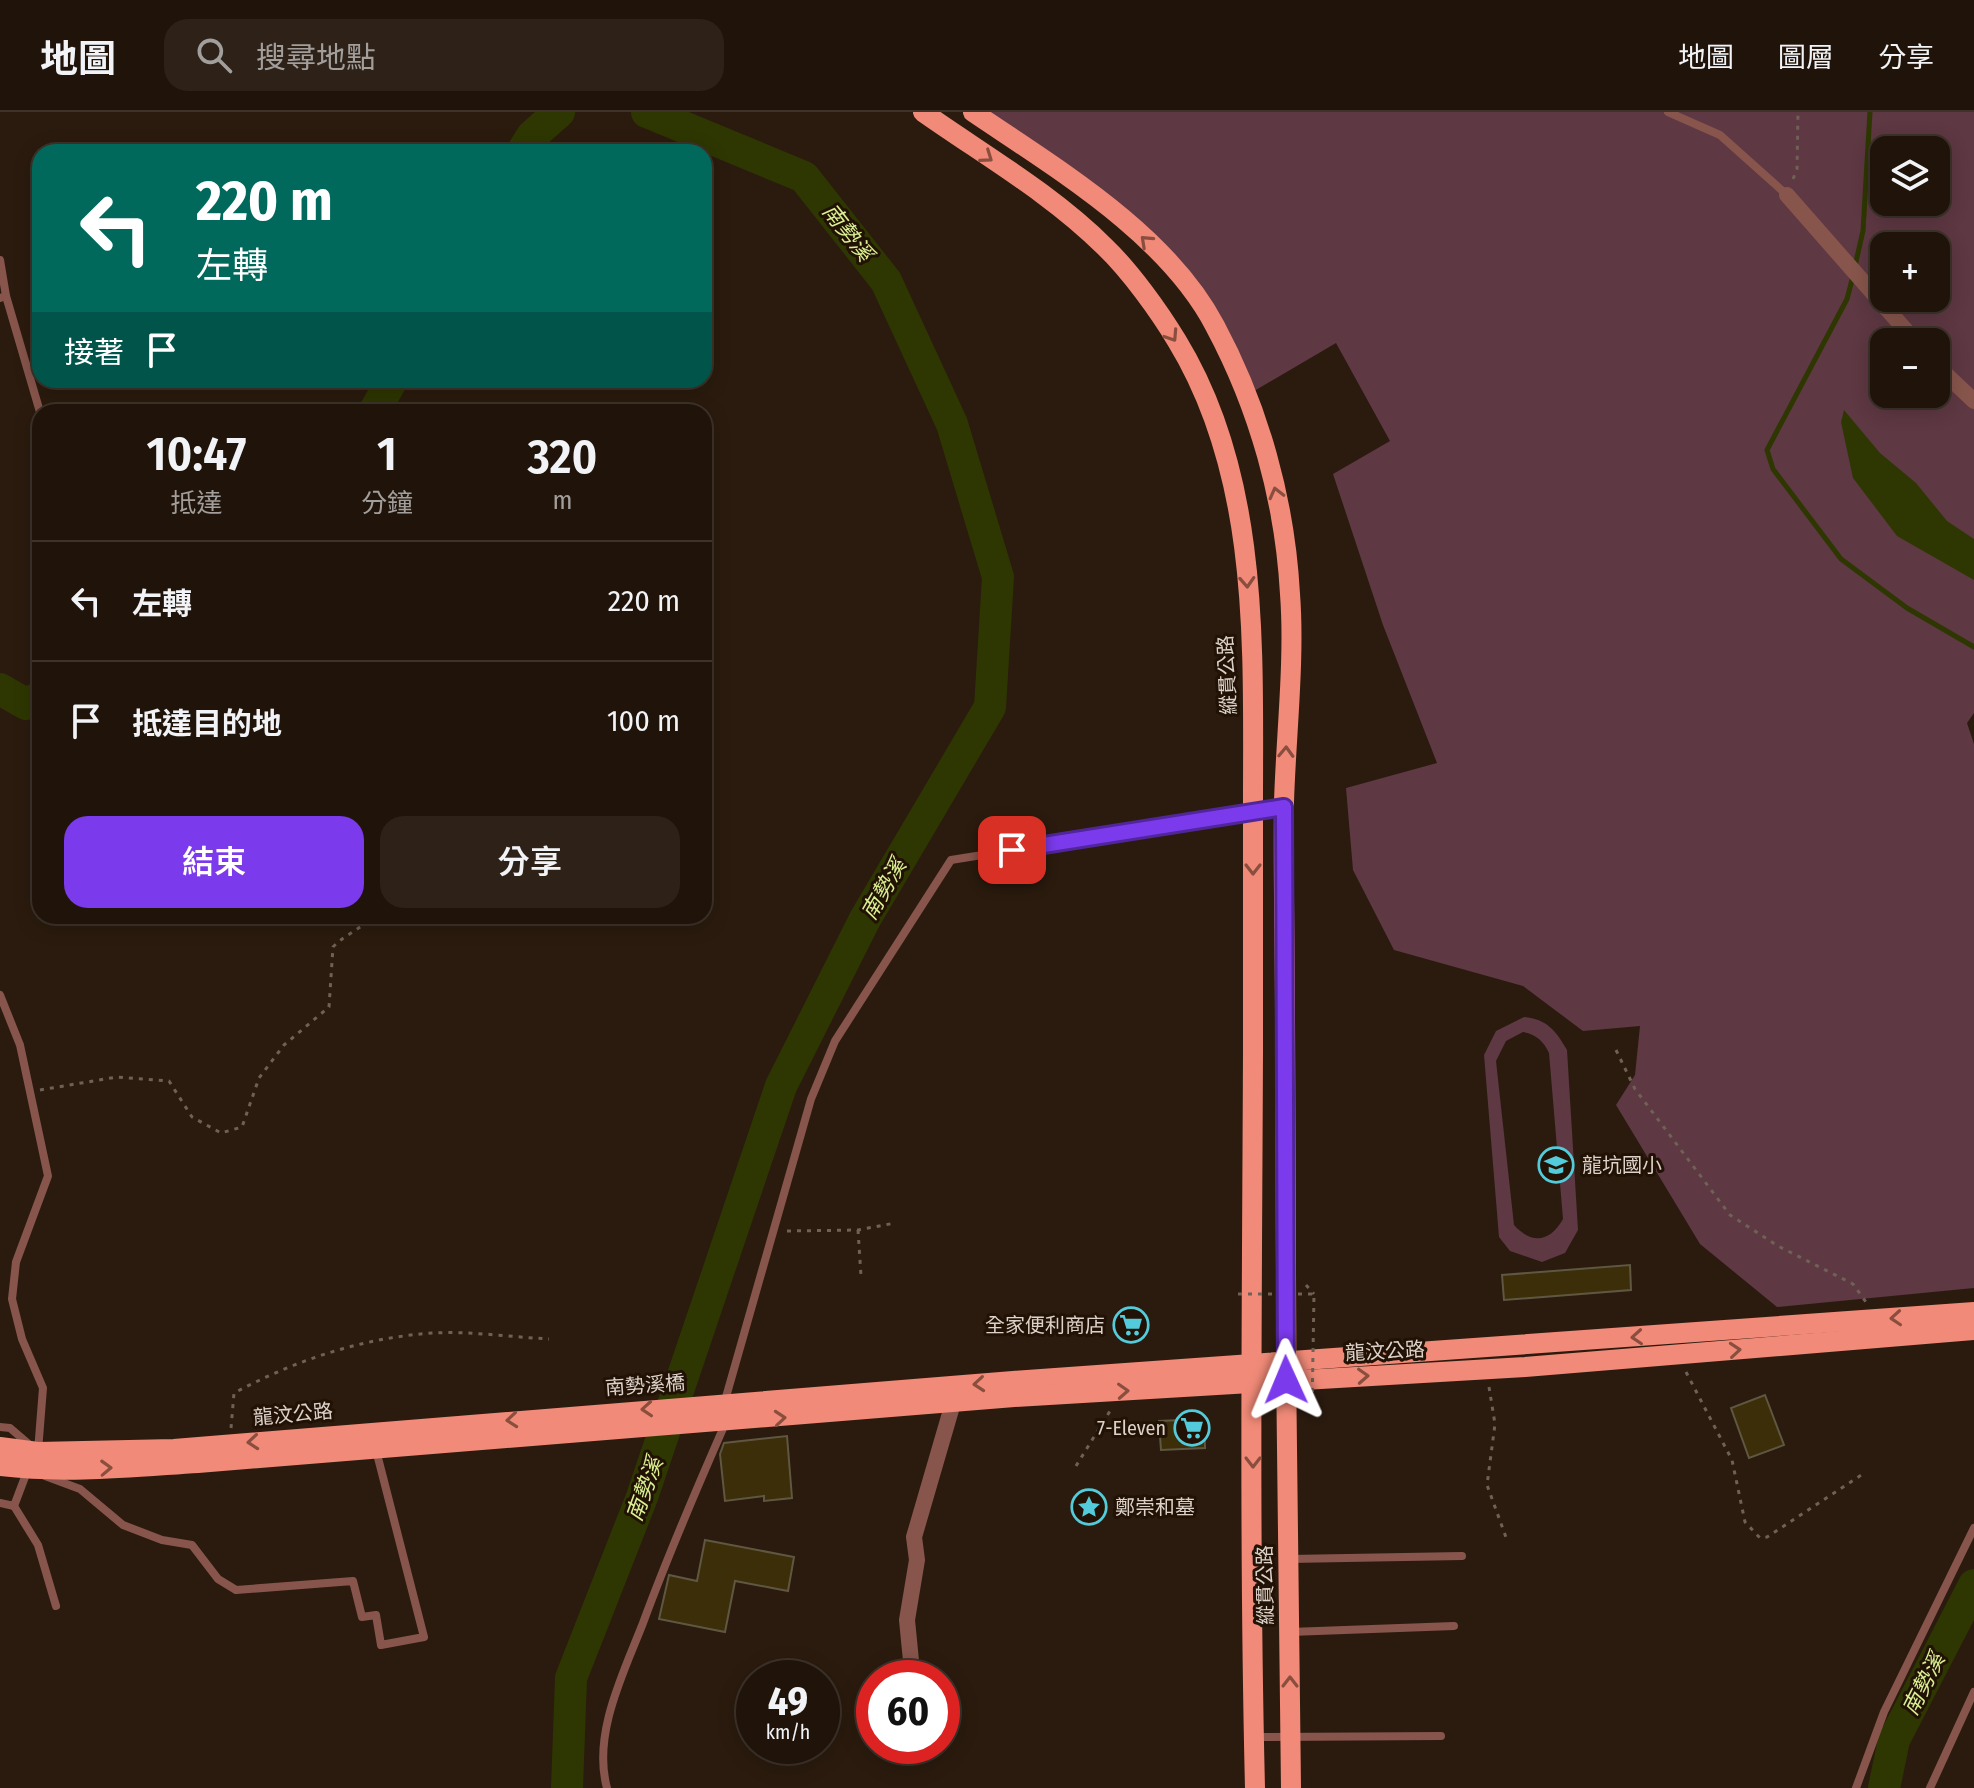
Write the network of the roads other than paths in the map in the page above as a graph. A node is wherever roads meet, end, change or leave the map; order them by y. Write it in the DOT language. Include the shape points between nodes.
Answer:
graph roads {
  1 [pos="923,112"];
  2 [pos="973,112"];
  3 [pos="1668,112"];
  4 [pos="1787,195"];
  5 [pos="0,260"];
  6 [pos="3,297"];
  7 [pos="1904,328"];
  8 [pos="1950,378"];
  9 [pos="32,387"];
  10 [pos="1974,401"];
  11 [pos="1284,807"];
  12 [pos="1253,812"];
  13 [pos="0,995"];
  14 [pos="1974,1312"];
  15 [pos="1974,1330"];
  16 [pos="1285,1371"];
  17 [pos="1252,1374"];
  18 [pos="1085,1385"];
  19 [pos="1014,1389"];
  20 [pos="953,1403"];
  21 [pos="714,1414"];
  22 [pos="0,1427"];
  23 [pos="374,1440"];
  24 [pos="0,1447"];
  25 [pos="33,1461"];
  26 [pos="0,1466"];
  27 [pos="0,1503"];
  28 [pos="14,1506"];
  29 [pos="1974,1528"];
  30 [pos="1462,1556"];
  31 [pos="1289,1559"];
  32 [pos="56,1606"];
  33 [pos="1454,1626"];
  34 [pos="1290,1632"];
  35 [pos="911,1660"];
  36 [pos="1974,1692"];
  37 [pos="1441,1736"];
  38 [pos="1254,1737"];
  39 [pos="1290,1737"];
  40 [pos="607,1788"];
  41 [pos="1255,1788"];
  42 [pos="1291,1788"];
  43 [pos="1856,1788"];
  44 [pos="1930,1788"];
  1 -- 12 [label="main road, 縱貫公路, one-way" via="1045,197 1107,248 1177,340 1200,386 1224,449 1242,526"];
  11 -- 2 [label="main road, 縱貫公路, one-way" via="1291,596 1279,505 1249,398 1197,297 1149,243 1070,178"];
  3 -- 4 [label="lane" via="1720,135"];
  4 -- 7 [label="street"];
  5 -- 6 [label="lane"];
  6 -- 9 [label="lane"];
  8 -- 10 [label="street"];
  11 -- 12 [label="lane"];
  11 -- 16 [label="main road, 縱貫公路"];
  12 -- 17 [label="main road, 縱貫公路, one-way"];
  12 -- 21 [label="lane" via="951,860 835,1041 811,1099 775,1232"];
  13 -- 25 [label="lane" via="20,1045 48,1176 16,1262 12,1299 43,1388"];
  14 -- 16 [label="main road, 龍汶公路, one-way"];
  16 -- 15 [label="main road, 龍汶公路, one-way" via="1486,1369"];
  16 -- 17 [label="main road, 龍汶公路"];
  16 -- 31 [label="main road, 縱貫公路"];
  17 -- 18 [label="main road, 龍汶公路"];
  18 -- 17 [label="main road, 龍汶公路, one-way" via="1113,1392"];
  17 -- 38 [label="main road, 縱貫公路, one-way"];
  18 -- 19 [label="main road, 龍汶公路"];
  19 -- 20 [label="main road, 龍汶公路"];
  19 -- 21 [label="main road, 龍汶公路, one-way"];
  21 -- 20 [label="main road, 龍汶公路, one-way"];
  20 -- 35 [label="street" via="914,1537 917,1560 907,1620"];
  21 -- 23 [label="main road, 龍汶公路"];
  21 -- 40 [label="lane" via="616,1696 604,1744"];
  22 -- 25 [label="lane" via="10,1428"];
  23 -- 25 [label="main road, 龍汶公路, one-way" via="230,1444"];
  25 -- 23 [label="main road, 龍汶公路, one-way" via="103,1469"];
  23 -- 25 [label="lane" via="424,1637 381,1645 376,1615 362,1617 353,1581 236,1590 218,1579 192,1545 123,1525 80,1489"];
  24 -- 25 [label="main road, 龍汶公路"];
  25 -- 26 [label="main road, 龍汶公路"];
  25 -- 28 [label="lane"];
  27 -- 28 [label="lane"];
  28 -- 32 [label="lane" via="38,1545"];
  29 -- 43 [label="lane" via="1884,1712"];
  30 -- 31 [label="lane"];
  31 -- 34 [label="main road, 縱貫公路"];
  33 -- 34 [label="lane"];
  39 -- 34 [label="main road, 縱貫公路, one-way"];
  36 -- 44 [label="lane"];
  37 -- 39 [label="lane"];
  38 -- 39 [label="lane"];
  38 -- 41 [label="main road, 縱貫公路"];
  39 -- 42 [label="main road, 縱貫公路"];
}
